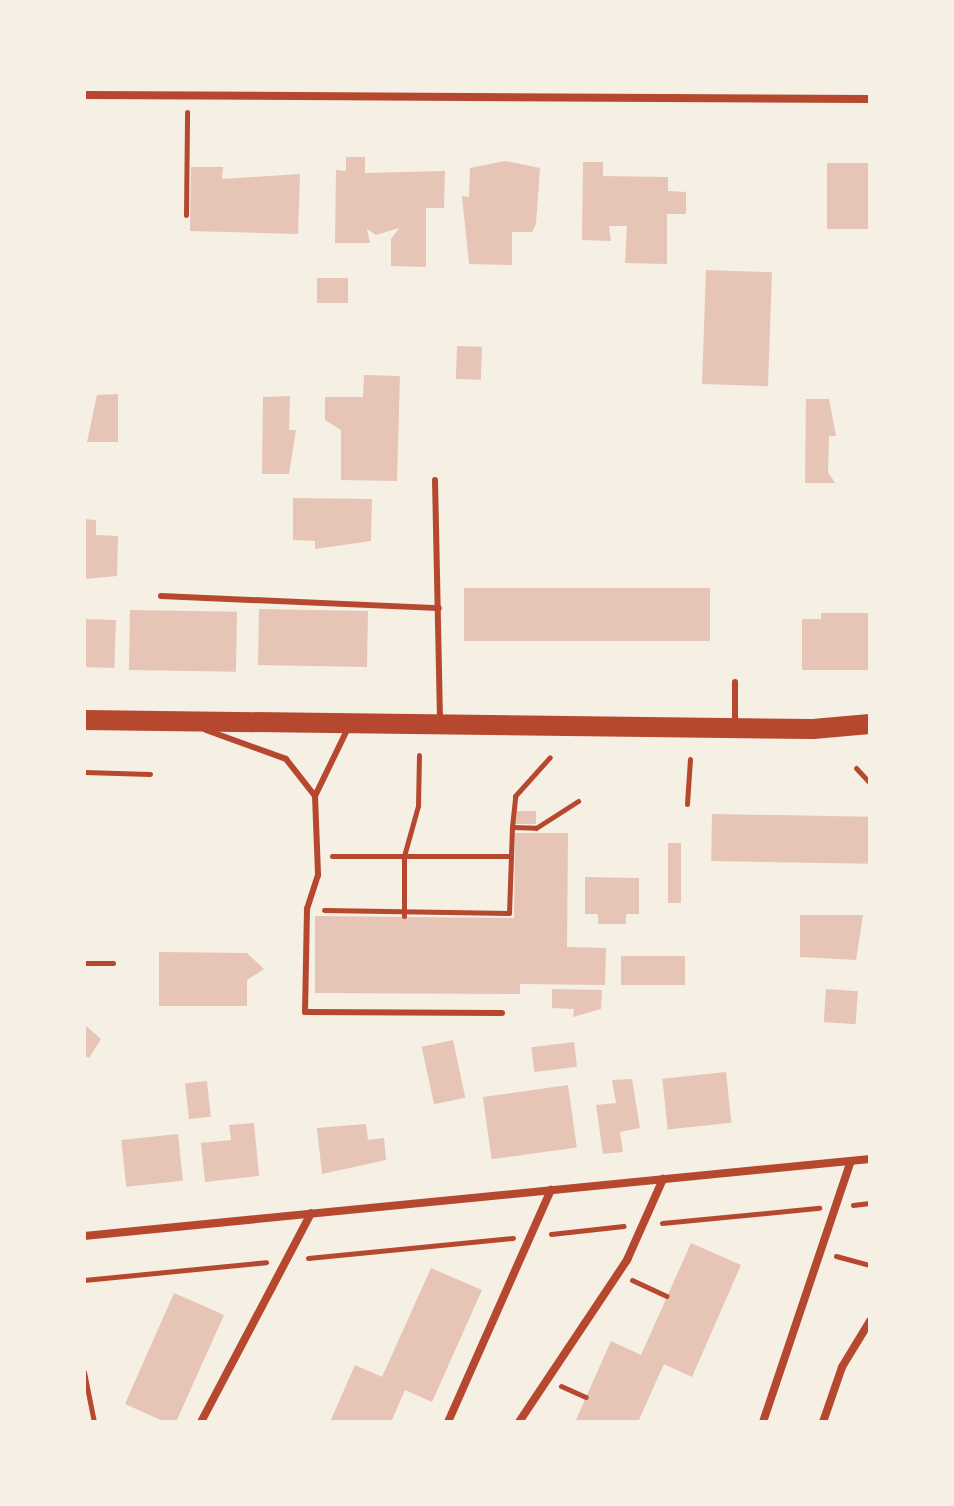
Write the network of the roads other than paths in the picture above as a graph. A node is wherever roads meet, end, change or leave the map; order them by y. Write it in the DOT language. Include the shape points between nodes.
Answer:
graph roads {
  1 [pos="84,95"];
  2 [pos="870,99"];
  3 [pos="435,480"];
  4 [pos="161,596"];
  5 [pos="439,608"];
  6 [pos="735,682"];
  7 [pos="84,720"];
  8 [pos="183,722"];
  9 [pos="350,723"];
  10 [pos="870,724"];
  11 [pos="440,725"];
  12 [pos="735,728"];
  13 [pos="813,729"];
  14 [pos="870,739"];
  15 [pos="315,796"];
  16 [pos="502,1013"];
  17 [pos="870,1159"];
  18 [pos="851,1161"];
  19 [pos="663,1179"];
  20 [pos="551,1190"];
  21 [pos="311,1213"];
  22 [pos="84,1236"];
  23 [pos="870,1321"];
  24 [pos="201,1422"];
  25 [pos="448,1422"];
  26 [pos="519,1422"];
  27 [pos="763,1422"];
  28 [pos="823,1422"];
  1 -- 2 [label="street"];
  3 -- 5 [label="lane"];
  4 -- 5 [label="lane"];
  5 -- 11 [label="lane"];
  6 -- 12 [label="lane"];
  7 -- 8 [label="main road"];
  8 -- 9 [label="main road"];
  8 -- 15 [label="lane" via="286,759"];
  9 -- 11 [label="main road"];
  9 -- 15 [label="lane"];
  10 -- 13 [label="main road"];
  11 -- 12 [label="main road"];
  12 -- 13 [label="main road"];
  13 -- 14 [label="main road"];
  15 -- 16 [label="lane" via="317,856 307,909 305,1012"];
  17 -- 18 [label="street"];
  18 -- 19 [label="street"];
  18 -- 27 [label="street"];
  19 -- 20 [label="street"];
  19 -- 26 [label="street" via="647,1224 618,1273"];
  20 -- 21 [label="street"];
  20 -- 25 [label="street"];
  21 -- 22 [label="street"];
  21 -- 24 [label="street"];
  23 -- 28 [label="street" via="842,1367"];
}
